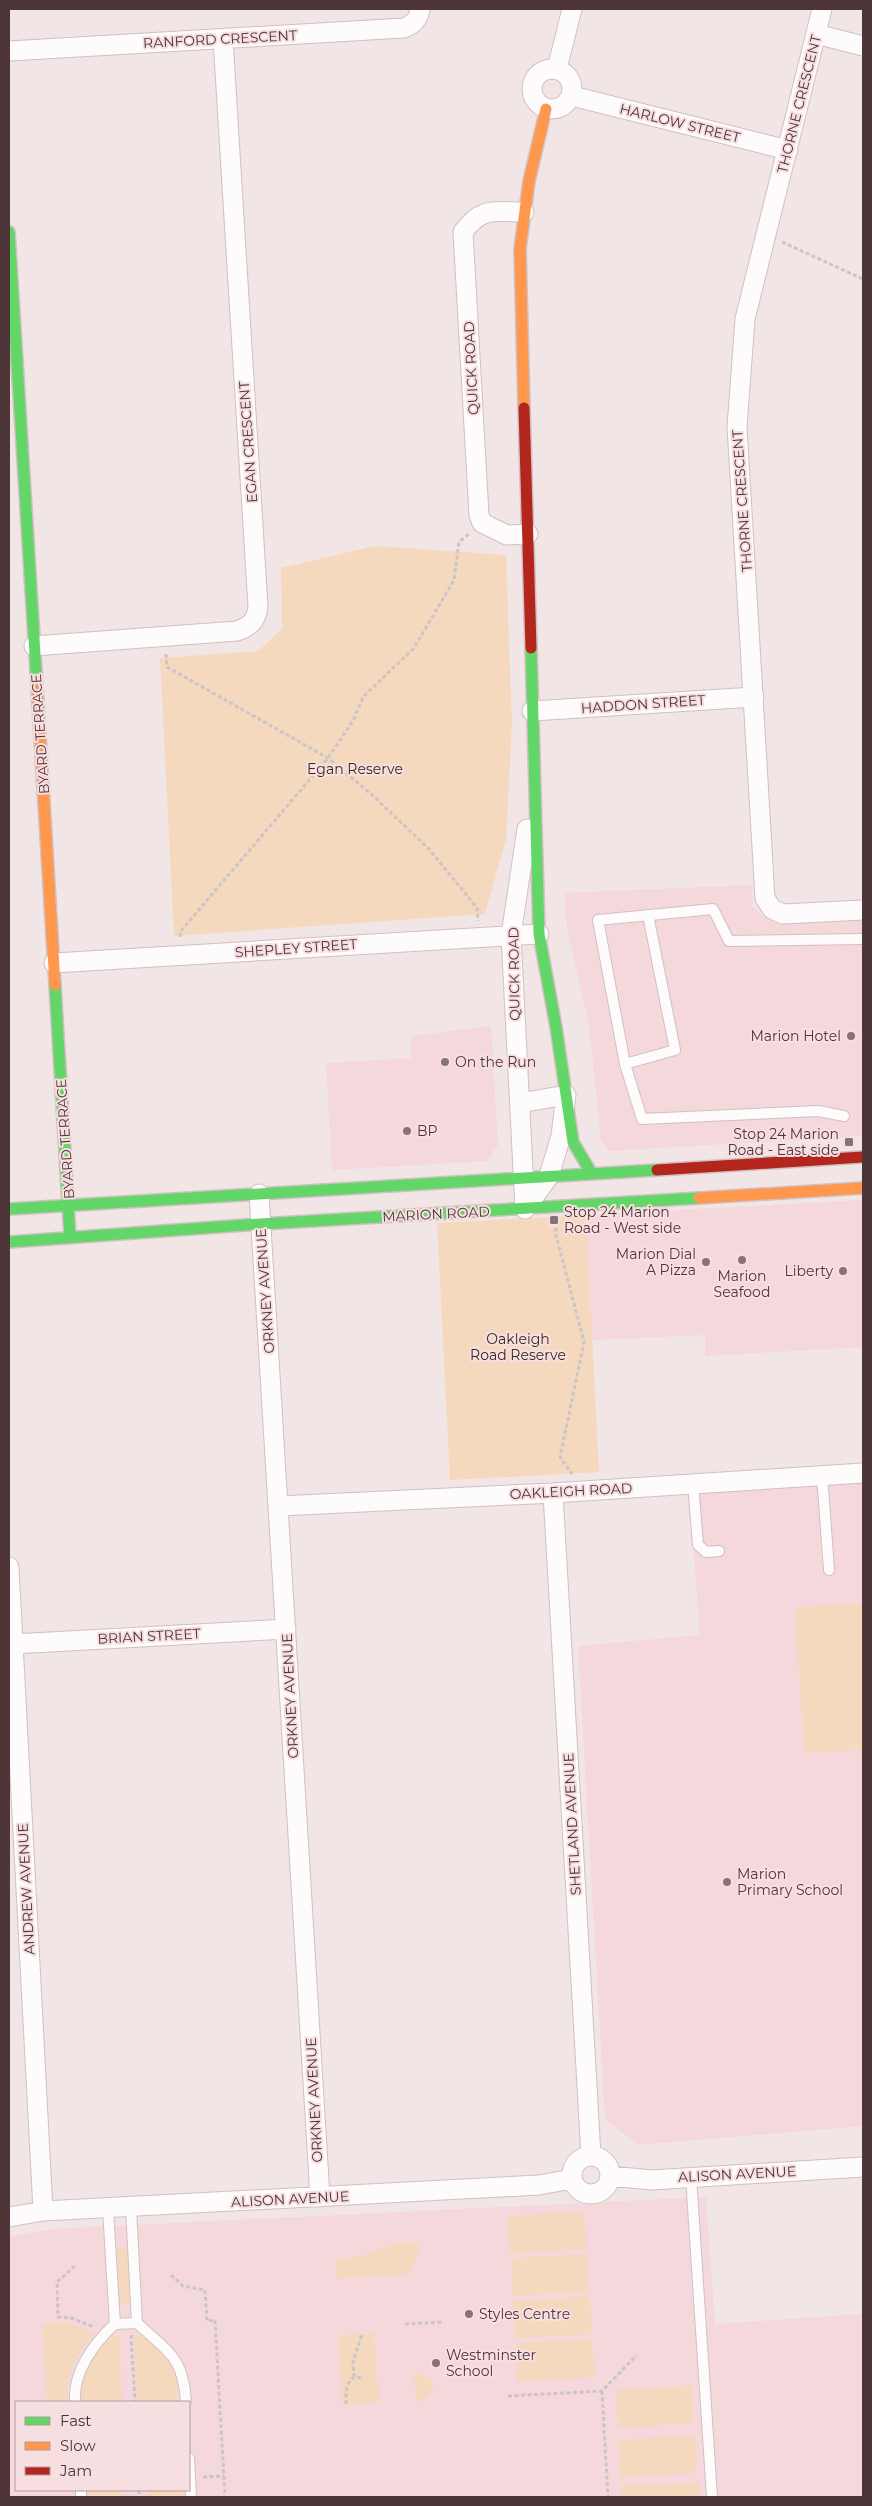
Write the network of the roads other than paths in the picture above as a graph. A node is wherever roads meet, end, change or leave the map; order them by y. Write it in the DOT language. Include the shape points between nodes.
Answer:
graph roads {
  1 [pos="420,9"];
  2 [pos="572,9"];
  3 [pos="822,9"];
  4 [pos="816,34"];
  5 [pos="223,39"];
  6 [pos="863,46"];
  7 [pos="9,51"];
  8 [pos="558,70"];
  9 [pos="572,96"];
  10 [pos="546,108"];
  11 [pos="788,150"];
  12 [pos="524,212"];
  13 [pos="9,232"];
  14 [pos="15,441"];
  15 [pos="528,534"];
  16 [pos="34,646"];
  17 [pos="754,697"];
  18 [pos="532,711"];
  19 [pos="533,786"];
  20 [pos="863,910"];
  21 [pos="648,915"];
  22 [pos="539,934"];
  23 [pos="511,935"];
  24 [pos="863,939"];
  25 [pos="54,963"];
  26 [pos="625,1064"];
  27 [pos="566,1095"];
  28 [pos="520,1103"];
  29 [pos="844,1116"];
  30 [pos="863,1157"];
  31 [pos="592,1174"];
  32 [pos="549,1176"];
  33 [pos="522,1178"];
  34 [pos="863,1188"];
  35 [pos="259,1194"];
  36 [pos="69,1205"];
  37 [pos="9,1209"];
  38 [pos="526,1209"];
  39 [pos="261,1224"];
  40 [pos="70,1237"];
  41 [pos="9,1242"];
  42 [pos="863,1473"];
  43 [pos="822,1476"];
  44 [pos="693,1484"];
  45 [pos="554,1493"];
  46 [pos="279,1506"];
  47 [pos="718,1551"];
  48 [pos="9,1567"];
  49 [pos="829,1570"];
  50 [pos="286,1629"];
  51 [pos="13,1644"];
  52 [pos="591,2156"];
  53 [pos="863,2167"];
  54 [pos="610,2176"];
  55 [pos="690,2177"];
  56 [pos="572,2178"];
  57 [pos="320,2197"];
  58 [pos="131,2208"];
  59 [pos="108,2209"];
  60 [pos="43,2211"];
  61 [pos="9,2217"];
  62 [pos="133,2323"];
  63 [pos="115,2324"];
  64 [pos="75,2401"];
  65 [pos="186,2401"];
  66 [pos="190,2478"];
  67 [pos="191,2497"];
  68 [pos="712,2497"];
  1 -- 5 [label="street, RANFORD CRESCENT" via="418,18 404,28"];
  2 -- 8 [label="street"];
  3 -- 4 [label="street, THORNE CRESCENT"];
  4 -- 6 [label="street"];
  4 -- 11 [label="street, THORNE CRESCENT"];
  5 -- 7 [label="street, RANFORD CRESCENT"];
  5 -- 16 [label="street, EGAN CRESCENT" via="258,607 253,623 237,631"];
  8 -- 9 [label="street" via="570,78"];
  8 -- 10 [label="street" via="541,72 533,84 534,98"];
  9 -- 10 [label="street" via="561,108"];
  9 -- 11 [label="street, HARLOW STREET"];
  10 -- 12 [label="street, QUICK ROAD" via="528,181"];
  11 -- 17 [label="street, THORNE CRESCENT" via="745,319 736,426"];
  12 -- 15 [label="street, QUICK ROAD" via="520,249"];
  12 -- 15 [label="street, QUICK ROAD" via="487,212 473,218 463,232 479,516 482,523 507,535"];
  13 -- 14 [label="street, BYARD TERRACE"];
  14 -- 16 [label="street, BYARD TERRACE"];
  15 -- 18 [label="street, QUICK ROAD"];
  16 -- 25 [label="street, BYARD TERRACE"];
  17 -- 18 [label="street, HADDON STREET"];
  17 -- 20 [label="street, THORNE CRESCENT" via="766,898 772,909 783,914"];
  18 -- 19 [label="street, QUICK ROAD"];
  19 -- 22 [label="street, QUICK ROAD"];
  19 -- 23 [label="street, QUICK ROAD"];
  21 -- 24 [label="lane" via="713,909 729,942"];
  21 -- 26 [label="lane" via="675,1050"];
  21 -- 26 [label="lane" via="598,920"];
  22 -- 23 [label="street, SHEPLEY STREET"];
  22 -- 27 [label="street, QUICK ROAD"];
  23 -- 25 [label="street, SHEPLEY STREET"];
  23 -- 28 [label="street, QUICK ROAD"];
  25 -- 36 [label="street, BYARD TERRACE"];
  26 -- 29 [label="lane" via="642,1119 818,1111"];
  27 -- 28 [label="street"];
  27 -- 31 [label="street, QUICK ROAD" via="573,1142"];
  27 -- 32 [label="street, QUICK ROAD" via="561,1136"];
  28 -- 33 [label="street, QUICK ROAD"];
  30 -- 31 [label="street"];
  31 -- 32 [label="street"];
  32 -- 33 [label="street"];
  32 -- 38 [label="street, QUICK ROAD"];
  33 -- 35 [label="street"];
  33 -- 38 [label="street, QUICK ROAD"];
  34 -- 38 [label="street, MARION ROAD"];
  35 -- 36 [label="street"];
  35 -- 39 [label="street, ORKNEY AVENUE"];
  36 -- 37 [label="street"];
  36 -- 40 [label="street, BYARD TERRACE"];
  38 -- 39 [label="street, MARION ROAD"];
  39 -- 40 [label="street, MARION ROAD"];
  39 -- 46 [label="street, ORKNEY AVENUE"];
  40 -- 41 [label="street, MARION ROAD"];
  42 -- 43 [label="street, OAKLEIGH ROAD"];
  43 -- 44 [label="street, OAKLEIGH ROAD"];
  43 -- 49 [label="lane"];
  44 -- 45 [label="street, OAKLEIGH ROAD"];
  44 -- 47 [label="lane" via="698,1545 706,1552"];
  45 -- 46 [label="street, OAKLEIGH ROAD"];
  45 -- 52 [label="street, SHETLAND AVENUE"];
  46 -- 50 [label="street, ORKNEY AVENUE"];
  48 -- 51 [label="street, ANDREW AVENUE"];
  50 -- 51 [label="street, BRIAN STREET"];
  50 -- 57 [label="street, ORKNEY AVENUE"];
  51 -- 60 [label="street, ANDREW AVENUE"];
  52 -- 54 [label="street" via="607,2164"];
  52 -- 56 [label="street" via="575,2164"];
  53 -- 55 [label="street, ALISON AVENUE"];
  54 -- 55 [label="street, ALISON AVENUE" via="652,2180"];
  54 -- 56 [label="street" via="607,2186 594,2194 582,2193"];
  55 -- 68 [label="lane"];
  56 -- 57 [label="street, ALISON AVENUE" via="539,2185"];
  57 -- 58 [label="street, ALISON AVENUE"];
  58 -- 59 [label="street, ALISON AVENUE"];
  58 -- 62 [label="lane"];
  59 -- 60 [label="street, ALISON AVENUE"];
  59 -- 63 [label="lane"];
  60 -- 61 [label="street, ALISON AVENUE"];
  62 -- 63 [label="lane"];
  62 -- 65 [label="lane" via="178,2362 184,2378"];
  63 -- 64 [label="lane" via="82,2365 74,2390"];
  66 -- 67 [label="lane"];
}
